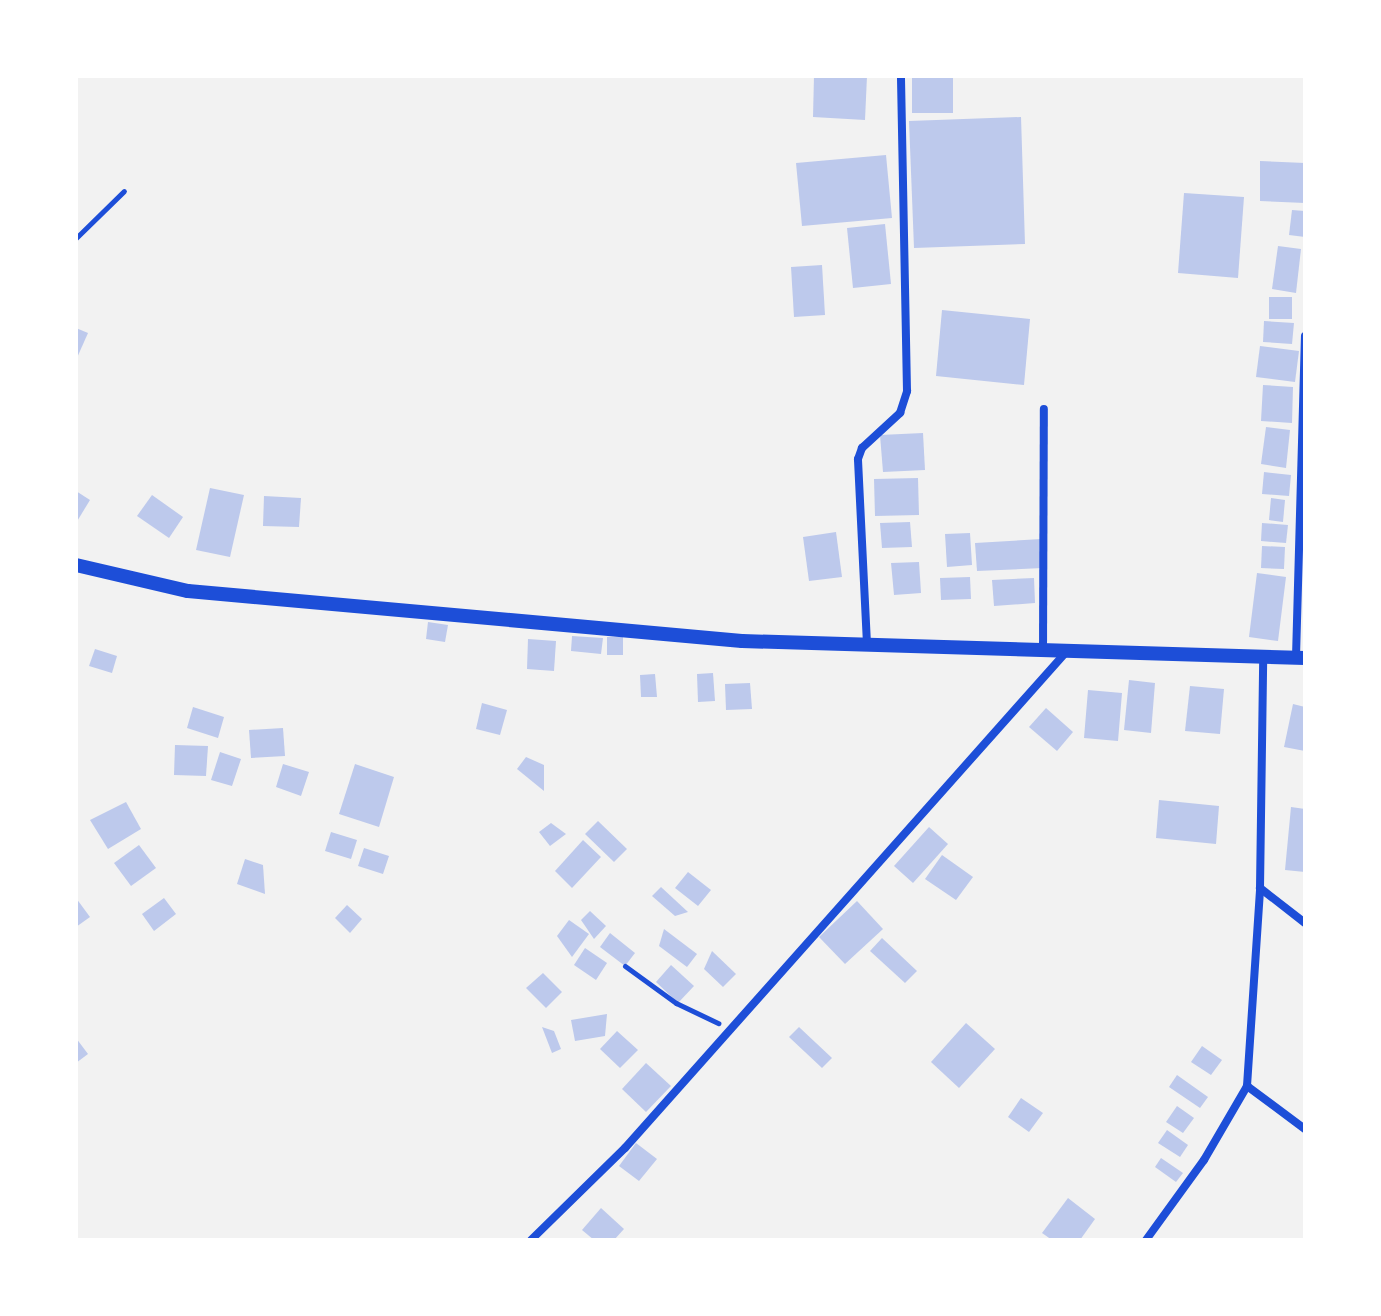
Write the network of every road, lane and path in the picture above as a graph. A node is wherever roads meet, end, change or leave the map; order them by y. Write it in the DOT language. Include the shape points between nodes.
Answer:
graph roads {
  1 [pos="901,76"];
  2 [pos="124,191"];
  3 [pos="76,238"];
  4 [pos="1305,336"];
  5 [pos="1044,409"];
  6 [pos="76,565"];
  7 [pos="867,644"];
  8 [pos="1043,651"];
  9 [pos="1067,651"];
  10 [pos="1300,658"];
  11 [pos="1263,660"];
  12 [pos="1260,888"];
  13 [pos="1305,923"];
  14 [pos="625,966"];
  15 [pos="730,1029"];
  16 [pos="1247,1086"];
  17 [pos="1305,1129"];
  18 [pos="531,1240"];
  19 [pos="1146,1240"];
  1 -- 7 [label="street" via="907,391 900,413 862,448 858,459"];
  2 -- 3 [label="lane"];
  4 -- 10 [label="street"];
  5 -- 8 [label="street"];
  6 -- 7 [label="street" via="188,591 318,605 742,641"];
  7 -- 8 [label="street"];
  8 -- 9 [label="street"];
  9 -- 11 [label="street"];
  9 -- 15 [label="street"];
  10 -- 11 [label="street"];
  11 -- 12 [label="street"];
  12 -- 13 [label="street"];
  12 -- 16 [label="street"];
  14 -- 15 [label="path" via="676,1003"];
  15 -- 18 [label="street" via="625,1148"];
  16 -- 17 [label="street"];
  16 -- 19 [label="street" via="1204,1160"];
}
